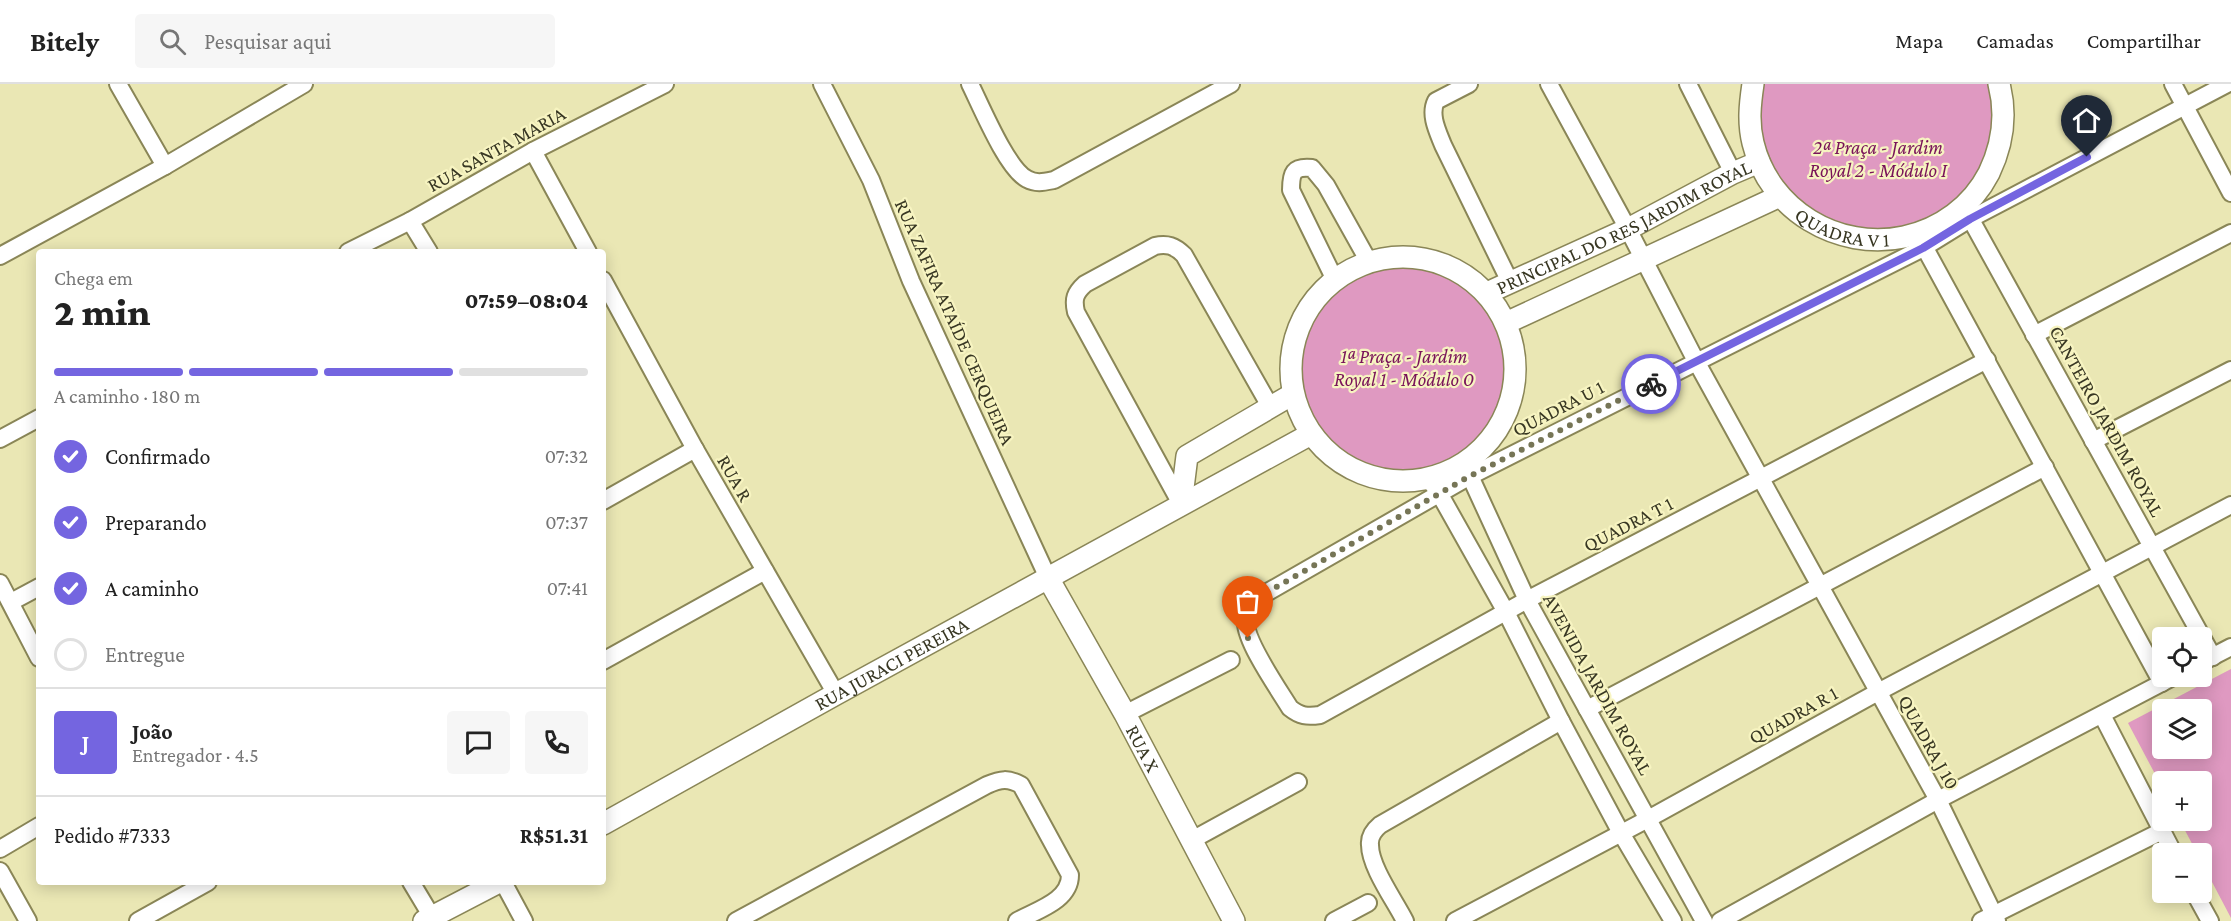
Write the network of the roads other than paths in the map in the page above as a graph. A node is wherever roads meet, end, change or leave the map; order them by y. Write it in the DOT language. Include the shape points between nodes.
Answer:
graph roads {
  1 [pos="118,84"];
  2 [pos="304,84"];
  3 [pos="664,84"];
  4 [pos="822,84"];
  5 [pos="970,84"];
  6 [pos="1231,84"];
  7 [pos="1469,84"];
  8 [pos="1549,84"];
  9 [pos="1688,84"];
  10 [pos="1753,84"];
  11 [pos="1999,84"];
  12 [pos="2173,84"];
  13 [pos="2227,84"];
  14 [pos="2184,106"];
  15 [pos="533,151"];
  16 [pos="1759,162"];
  17 [pos="165,166"];
  18 [pos="1733,173"];
  19 [pos="2231,193"];
  20 [pos="1780,196"];
  21 [pos="1967,213"];
  22 [pos="410,221"];
  23 [pos="1628,229"];
  24 [pos="2231,233"];
  25 [pos="1921,241"];
  26 [pos="354,249"];
  27 [pos="427,249"];
  28 [pos="586,249"];
  29 [pos="0,256"];
  30 [pos="1642,258"];
  31 [pos="1369,262"];
  32 [pos="1335,280"];
  33 [pos="1510,282"];
  34 [pos="606,286"];
  35 [pos="1487,293"];
  36 [pos="1506,323"];
  37 [pos="2034,335"];
  38 [pos="1987,360"];
  39 [pos="1696,361"];
  40 [pos="2231,370"];
  41 [pos="1293,394"];
  42 [pos="1272,408"];
  43 [pos="36,420"];
  44 [pos="1311,434"];
  45 [pos="0,439"];
  46 [pos="2093,441"];
  47 [pos="695,450"];
  48 [pos="2045,466"];
  49 [pos="1469,469"];
  50 [pos="1761,479"];
  51 [pos="1433,486"];
  52 [pos="606,499"];
  53 [pos="1181,504"];
  54 [pos="2231,505"];
  55 [pos="2152,547"];
  56 [pos="765,571"];
  57 [pos="2103,574"];
  58 [pos="1048,578"];
  59 [pos="0,583"];
  60 [pos="1819,585"];
  61 [pos="36,589"];
  62 [pos="1527,600"];
  63 [pos="11,602"];
  64 [pos="1506,612"];
  65 [pos="2192,627"];
  66 [pos="2231,647"];
  67 [pos="36,652"];
  68 [pos="2152,653"];
  69 [pos="2212,658"];
  70 [pos="606,660"];
  71 [pos="1231,660"];
  72 [pos="2156,687"];
  73 [pos="1878,693"];
  74 [pos="836,694"];
  75 [pos="1587,709"];
  76 [pos="1125,714"];
  77 [pos="2102,715"];
  78 [pos="1561,721"];
  79 [pos="1298,782"];
  80 [pos="1938,800"];
  81 [pos="2152,812"];
  82 [pos="1648,819"];
  83 [pos="606,822"];
  84 [pos="36,828"];
  85 [pos="2162,831"];
  86 [pos="1621,833"];
  87 [pos="1192,840"];
  88 [pos="2168,843"];
  89 [pos="0,849"];
  90 [pos="0,871"];
  91 [pos="203,885"];
  92 [pos="412,885"];
  93 [pos="495,885"];
  94 [pos="503,885"];
  95 [pos="1368,903"];
  96 [pos="2200,903"];
  97 [pos="1743,916"];
  98 [pos="428,919"];
  99 [pos="1990,919"];
  100 [pos="28,921"];
  101 [pos="138,921"];
  102 [pos="525,921"];
  103 [pos="736,921"];
  104 [pos="1017,921"];
  105 [pos="1234,921"];
  106 [pos="1334,921"];
  107 [pos="1406,921"];
  108 [pos="1455,921"];
  109 [pos="1673,921"];
  110 [pos="1704,921"];
  111 [pos="1720,921"];
  112 [pos="2210,921"];
  1 -- 17 [label="street"];
  2 -- 17 [label="street"];
  3 -- 15 [label="street, RUA SANTA MARIA"];
  4 -- 58 [label="street, RUA ZAFIRA ATAÍDE CERQUEIRA" via="871,180 911,281"];
  5 -- 6 [label="street" via="1013,168 1040,183 1054,180"];
  7 -- 33 [label="street" via="1436,101 1434,116 1443,145"];
  8 -- 23 [label="street, QUADRA J 10"];
  9 -- 18 [label="street"];
  10 -- 16 [label="street, QUADRA V 1" via="1750,123"];
  11 -- 21 [label="street, QUADRA V 1" via="2003,130 1996,158"];
  12 -- 14 [label="street"];
  13 -- 14 [label="street"];
  14 -- 19 [label="street"];
  14 -- 21 [label="street"];
  15 -- 22 [label="street, RUA SANTA MARIA"];
  15 -- 28 [label="street"];
  16 -- 18 [label="street, PRINCIPAL DO RES JARDIM ROYAL"];
  16 -- 20 [label="street, QUADRA V 1"];
  17 -- 29 [label="street"];
  18 -- 23 [label="street, PRINCIPAL DO RES JARDIM ROYAL"];
  20 -- 25 [label="street, QUADRA V 1" via="1802,216 1828,231 1858,239"];
  20 -- 30 [label="street, PRINCIPAL DO RES JARDIM ROYAL"];
  21 -- 25 [label="street, QUADRA V 1" via="1935,227"];
  21 -- 37 [label="street, CANTEIRO JARDIM ROYAL"];
  22 -- 26 [label="street, RUA SANTA MARIA"];
  22 -- 27 [label="street"];
  23 -- 30 [label="street, QUADRA J 10"];
  23 -- 33 [label="street, PRINCIPAL DO RES JARDIM ROYAL"];
  24 -- 37 [label="street"];
  25 -- 38 [label="street"];
  25 -- 39 [label="street, QUADRA U 1"];
  30 -- 36 [label="street, PRINCIPAL DO RES JARDIM ROYAL"];
  30 -- 39 [label="street, QUADRA J 10"];
  31 -- 32 [label="street"];
  31 -- 32 [label="street" via="1326,185 1312,168 1294,171 1291,190"];
  31 -- 35 [label="street" via="1394,257 1445,264"];
  32 -- 41 [label="street" via="1304,314 1295,335 1290,357"];
  33 -- 35 [label="street, PRINCIPAL DO RES JARDIM ROYAL"];
  34 -- 47 [label="street, RUA R"];
  35 -- 36 [label="street"];
  36 -- 49 [label="street" via="1516,373 1512,399 1502,423"];
  37 -- 46 [label="street, CANTEIRO JARDIM ROYAL"];
  38 -- 48 [label="street"];
  38 -- 50 [label="street, QUADRA T 1"];
  39 -- 49 [label="street, QUADRA U 1"];
  39 -- 50 [label="street, QUADRA J 10"];
  40 -- 46 [label="street"];
  41 -- 42 [label="street"];
  41 -- 44 [label="street"];
  42 -- 53 [label="street" via="1187,456"];
  42 -- 53 [label="street" via="1176,247 1155,246 1075,293 1076,312"];
  43 -- 45 [label="street"];
  44 -- 51 [label="street" via="1334,458 1363,474"];
  44 -- 53 [label="street, RUA JURACI PEREIRA"];
  46 -- 55 [label="street, CANTEIRO JARDIM ROYAL"];
  47 -- 52 [label="street"];
  47 -- 56 [label="street, RUA R"];
  48 -- 57 [label="street"];
  48 -- 60 [label="street"];
  49 -- 51 [label="street" via="1456,468"];
  49 -- 62 [label="street, AVENIDA JARDIM ROYAL"];
  50 -- 60 [label="street, QUADRA J 10"];
  50 -- 62 [label="street, QUADRA T 1"];
  51 -- 64 [label="street"];
  51 -- 64 [label="street, QUADRA T 1" via="1259,597 1245,622 1248,638 1290,708 1308,717 1320,715"];
  53 -- 58 [label="street, RUA JURACI PEREIRA"];
  54 -- 55 [label="street, QUADRA R 1"];
  55 -- 57 [label="street, QUADRA R 1"];
  55 -- 65 [label="street, CANTEIRO JARDIM ROYAL"];
  56 -- 70 [label="street"];
  56 -- 74 [label="street, RUA R"];
  57 -- 68 [label="street"];
  57 -- 73 [label="street, QUADRA R 1"];
  58 -- 74 [label="street, RUA JURACI PEREIRA"];
  58 -- 76 [label="street, RUA X"];
  59 -- 63 [label="street"];
  60 -- 73 [label="street, QUADRA J 10"];
  60 -- 75 [label="street"];
  61 -- 63 [label="street"];
  62 -- 64 [label="street, QUADRA T 1"];
  62 -- 75 [label="street, AVENIDA JARDIM ROYAL"];
  63 -- 67 [label="street"];
  64 -- 78 [label="street"];
  66 -- 69 [label="street"];
  71 -- 76 [label="street"];
  72 -- 77 [label="street"];
  73 -- 80 [label="street, QUADRA J 10"];
  73 -- 82 [label="street, QUADRA R 1"];
  74 -- 83 [label="street, RUA JURACI PEREIRA"];
  75 -- 82 [label="street, AVENIDA JARDIM ROYAL"];
  76 -- 87 [label="street, RUA X"];
  77 -- 80 [label="street"];
  77 -- 81 [label="street"];
  78 -- 86 [label="street"];
  78 -- 107 [label="street" via="1372,832 1372,858"];
  79 -- 87 [label="street"];
  80 -- 97 [label="street"];
  80 -- 99 [label="street, QUADRA J 10"];
  82 -- 86 [label="street, QUADRA R 1"];
  82 -- 110 [label="street, AVENIDA JARDIM ROYAL"];
  84 -- 89 [label="street"];
  85 -- 88 [label="street"];
  85 -- 99 [label="street"];
  86 -- 108 [label="street, QUADRA R 1"];
  86 -- 109 [label="street"];
  87 -- 105 [label="street, RUA X"];
  90 -- 100 [label="street"];
  91 -- 101 [label="street"];
  92 -- 98 [label="street"];
  93 -- 98 [label="street"];
  94 -- 102 [label="street"];
  95 -- 106 [label="street"];
  96 -- 112 [label="street"];
  97 -- 111 [label="street"];
  103 -- 104 [label="street" via="987,785 1010,779 1021,785 1071,876 1069,889 1061,897"];
}
